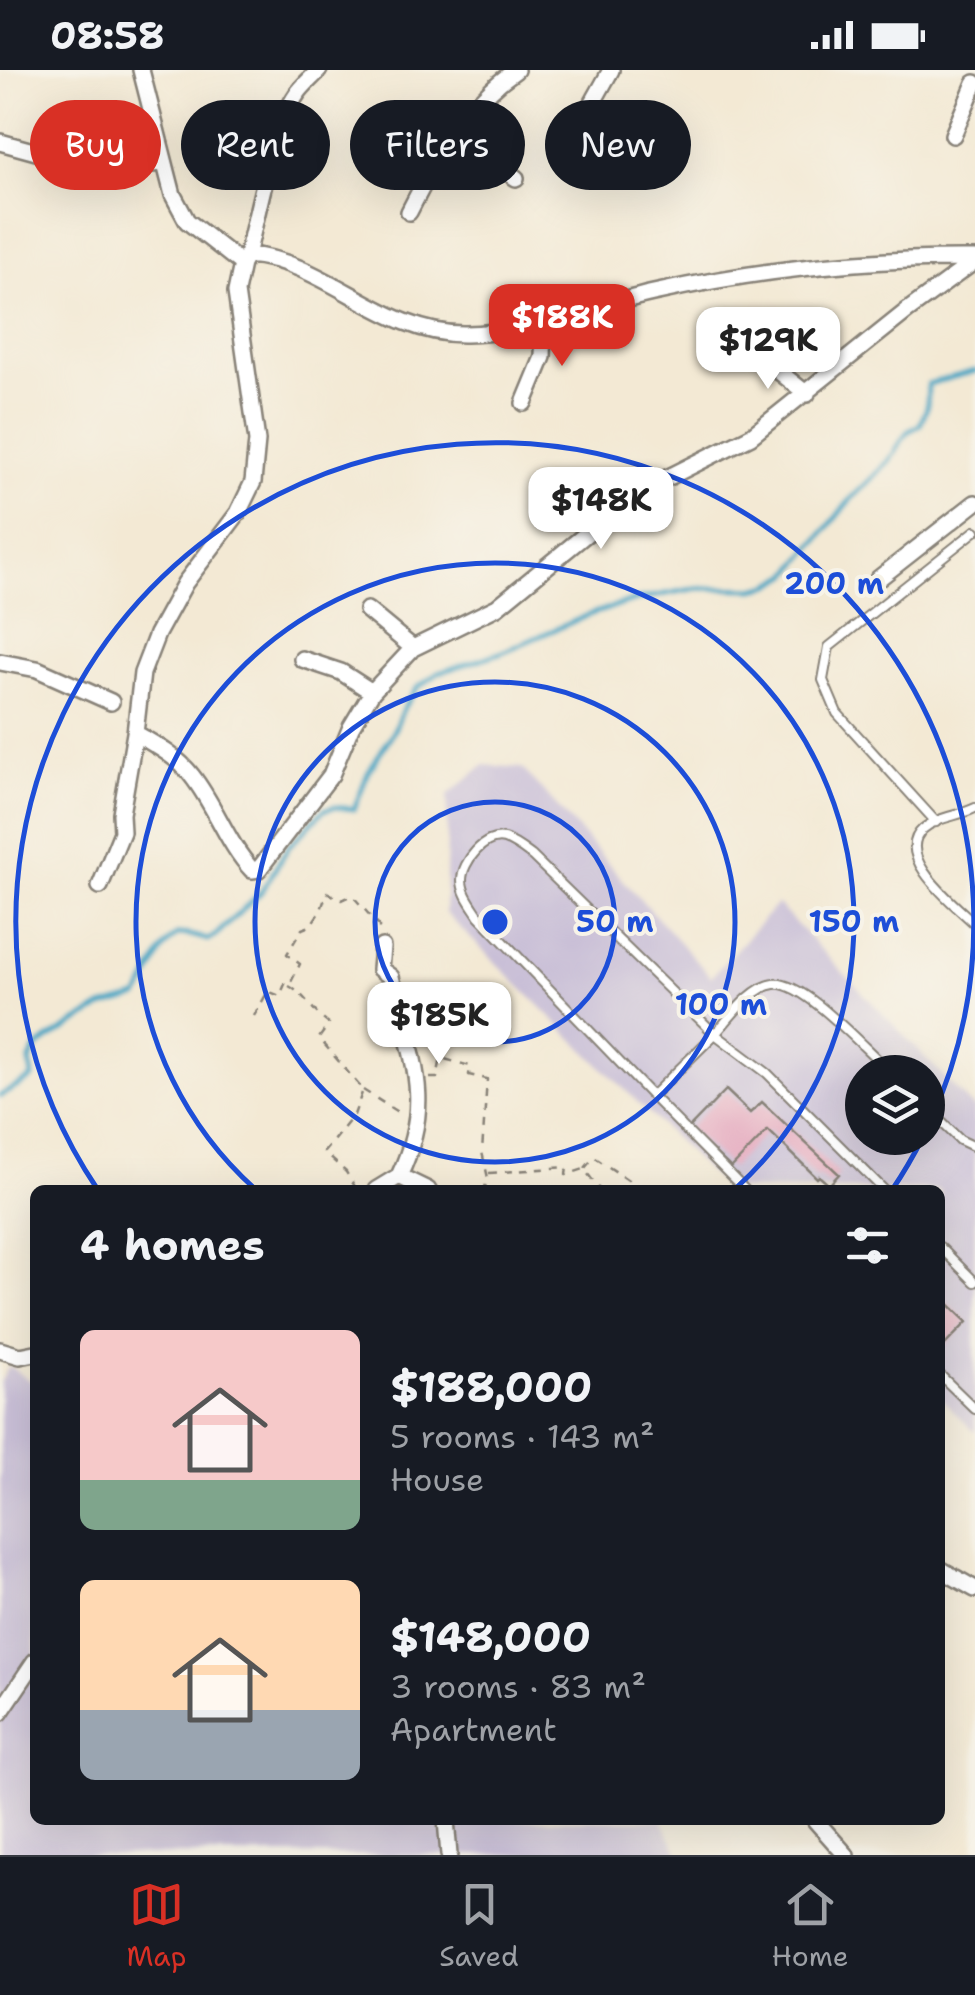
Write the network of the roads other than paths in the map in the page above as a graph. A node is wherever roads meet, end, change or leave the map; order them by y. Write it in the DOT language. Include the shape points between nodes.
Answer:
graph roads {
  1 [pos="141,70"];
  2 [pos="319,70"];
  3 [pos="516,70"];
  4 [pos="611,70"];
  5 [pos="975,83"];
  6 [pos="478,100"];
  7 [pos="594,100"];
  8 [pos="953,134"];
  9 [pos="0,142"];
  10 [pos="164,163"];
  11 [pos="420,190"];
  12 [pos="408,212"];
  13 [pos="244,260"];
  14 [pos="975,260"];
  15 [pos="544,322"];
  16 [pos="757,354"];
  17 [pos="807,394"];
  18 [pos="524,403"];
  19 [pos="975,504"];
  20 [pos="975,531"];
  21 [pos="878,579"];
  22 [pos="368,610"];
  23 [pos="413,648"];
  24 [pos="302,659"];
  25 [pos="0,662"];
  26 [pos="372,692"];
  27 [pos="111,702"];
  28 [pos="135,734"];
  29 [pos="975,808"];
  30 [pos="936,822"];
  31 [pos="100,886"];
  32 [pos="975,924"];
  33 [pos="382,947"];
  34 [pos="714,1034"];
  35 [pos="872,1055"];
  36 [pos="652,1096"];
  37 [pos="945,1125"];
  38 [pos="975,1146"];
  39 [pos="399,1176"];
  40 [pos="384,1185"];
  41 [pos="418,1185"];
  42 [pos="740,1185"];
  43 [pos="879,1185"];
  44 [pos="945,1253"];
  45 [pos="975,1282"];
  46 [pos="0,1350"];
  47 [pos="30,1354"];
  48 [pos="945,1380"];
  49 [pos="975,1409"];
  50 [pos="945,1572"];
  51 [pos="975,1589"];
  52 [pos="30,1668"];
  53 [pos="0,1713"];
  54 [pos="446,1825"];
  55 [pos="820,1825"];
  56 [pos="449,1855"];
  57 [pos="846,1855"];
  1 -- 10 [label="street"];
  2 -- 13 [label="street" via="289,110"];
  3 -- 6 [label="street"];
  4 -- 7 [label="street"];
  5 -- 8 [label="street"];
  9 -- 10 [label="street" via="80,164"];
  10 -- 13 [label="street" via="187,222"];
  11 -- 12 [label="street"];
  13 -- 15 [label="street" via="267,256 304,270 425,330 466,334"];
  13 -- 28 [label="street" via="236,292 257,440 253,482 157,634 142,673"];
  14 -- 15 [label="street" via="920,258 767,272"];
  14 -- 17 [label="street"];
  15 -- 18 [label="street" via="542,356"];
  16 -- 17 [label="street"];
  17 -- 23 [label="street" via="752,436 649,487 497,608"];
  19 -- 21 [label="street"];
  20 -- 30 [label="lane" via="829,647 823,680 837,713"];
  22 -- 23 [label="street"];
  23 -- 26 [label="street"];
  24 -- 26 [label="street"];
  25 -- 27 [label="street" via="36,669"];
  26 -- 28 [label="street" via="324,787 254,871 193,776"];
  28 -- 31 [label="street" via="122,832"];
  29 -- 30 [label="lane"];
  30 -- 32 [label="lane" via="916,838 920,870"];
  33 -- 39 [label="street" via="380,968 394,988 418,1079 414,1145"];
  34 -- 35 [label="lane" via="774,984 806,994"];
  34 -- 36 [label="lane"];
  34 -- 36 [label="lane" via="532,856 508,840 483,845 462,874 478,916"];
  34 -- 43 [label="lane" via="767,1073"];
  36 -- 42 [label="lane"];
  37 -- 38 [label="lane"];
  39 -- 40 [label="street"];
  39 -- 41 [label="street"];
  44 -- 45 [label="lane"];
  46 -- 47 [label="street"];
  48 -- 49 [label="lane"];
  50 -- 51 [label="street"];
  52 -- 53 [label="street"];
  54 -- 56 [label="street"];
  55 -- 57 [label="street"];
}
